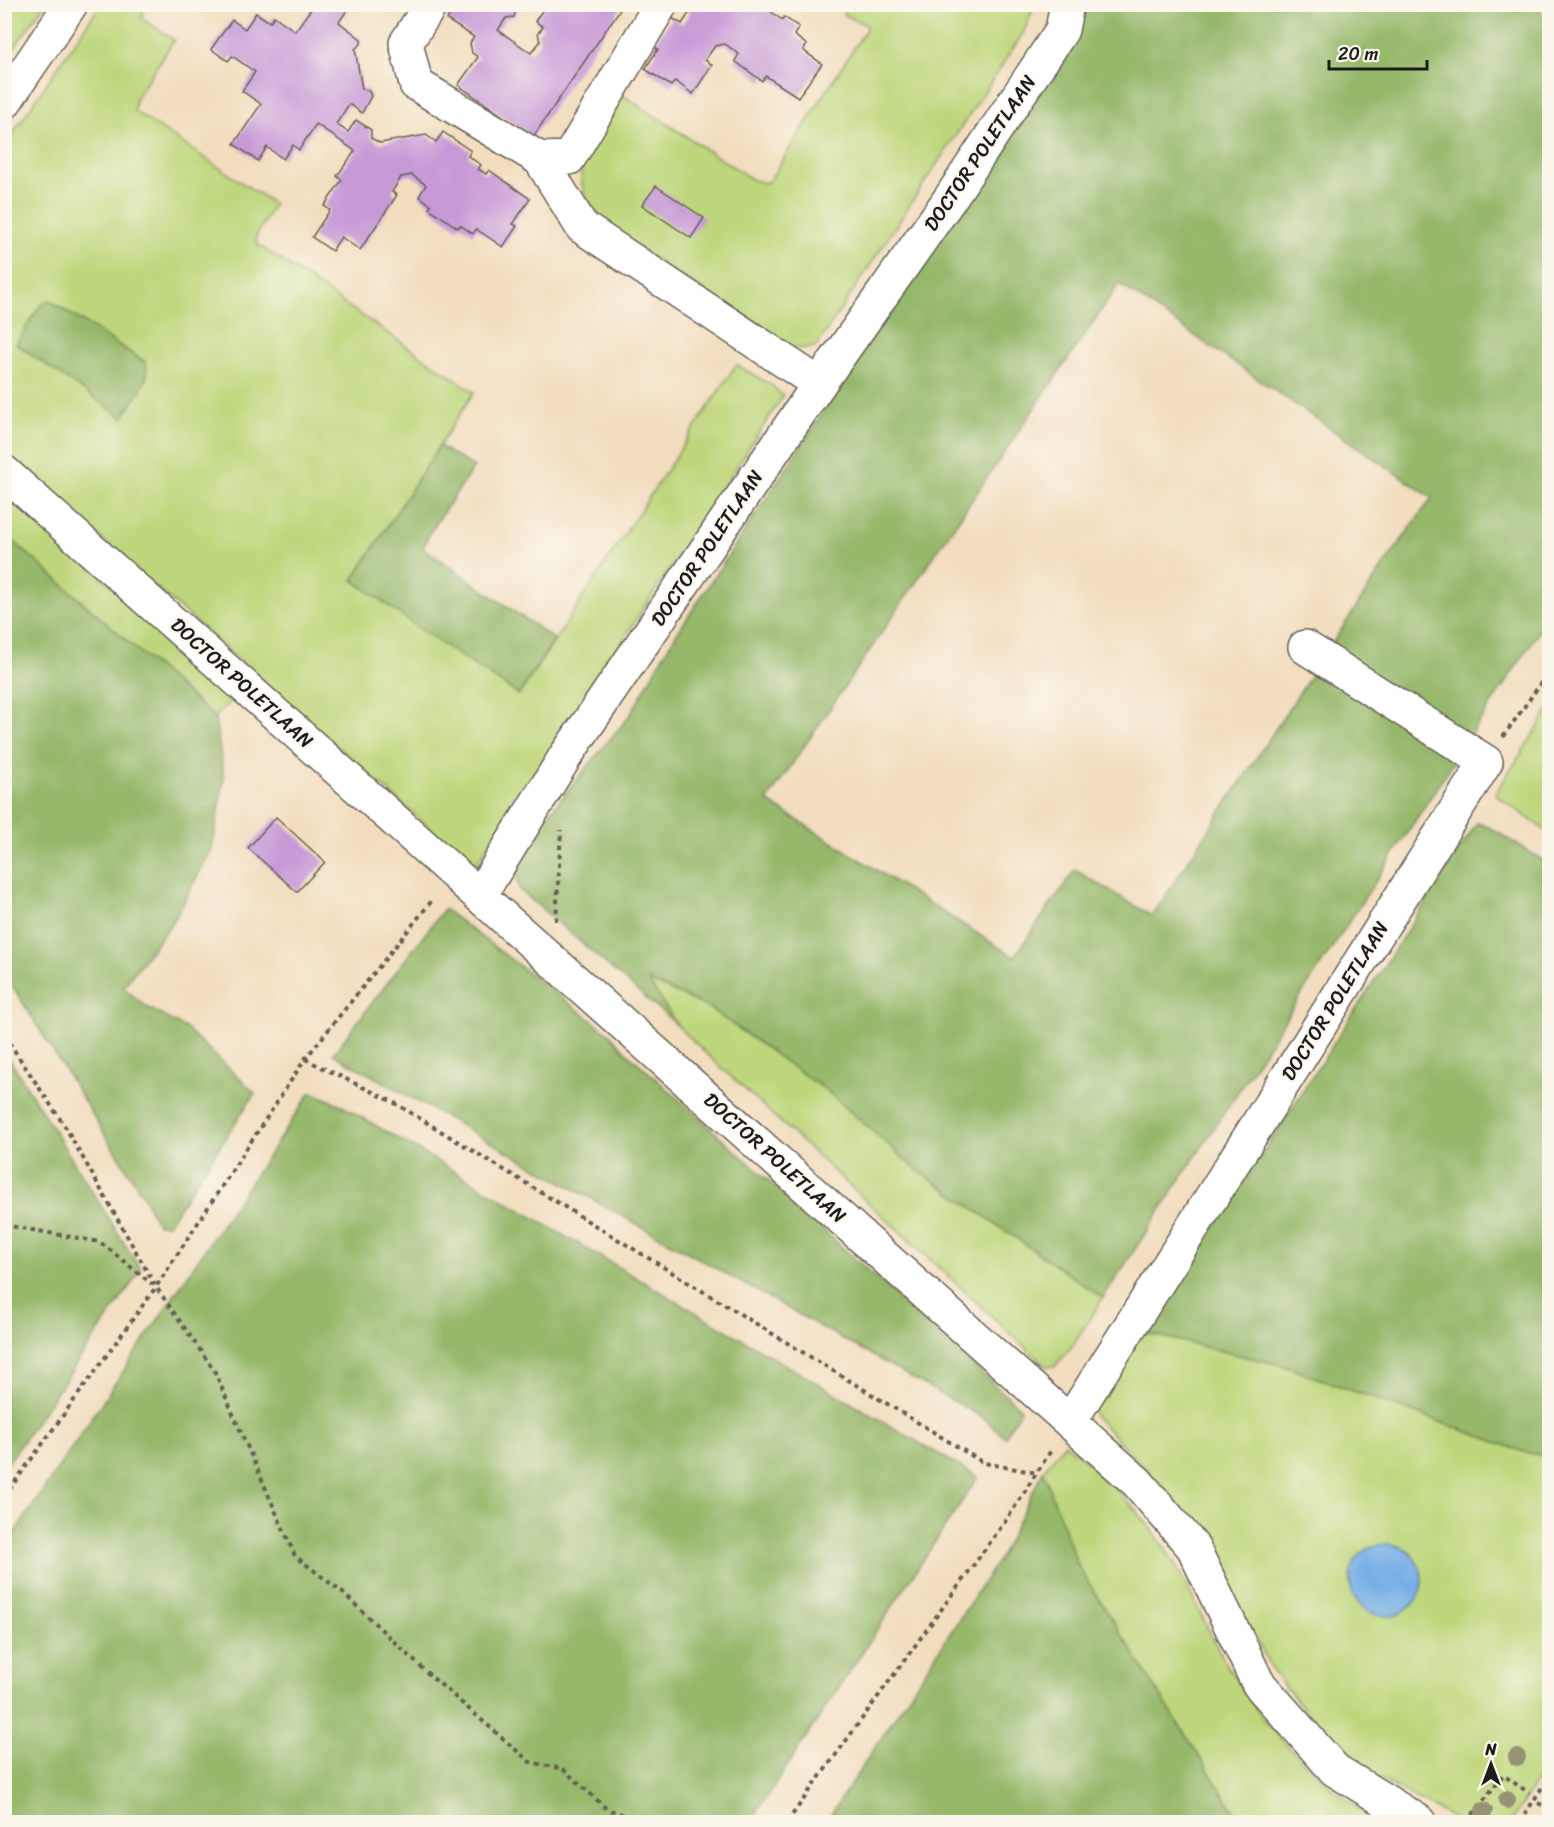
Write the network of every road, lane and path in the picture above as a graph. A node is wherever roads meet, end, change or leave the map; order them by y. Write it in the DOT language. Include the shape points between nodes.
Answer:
graph roads {
  1 [pos="70,4"];
  2 [pos="431,4"];
  3 [pos="661,4"];
  4 [pos="1067,4"];
  5 [pos="4,103"];
  6 [pos="540,159"];
  7 [pos="819,384"];
  8 [pos="4,472"];
  9 [pos="1305,647"];
  10 [pos="1550,670"];
  11 [pos="1486,762"];
  12 [pos="561,825"];
  13 [pos="438,892"];
  14 [pos="480,895"];
  15 [pos="542,952"];
  16 [pos="4,1035"];
  17 [pos="305,1059"];
  18 [pos="4,1225"];
  19 [pos="156,1287"];
  20 [pos="1071,1420"];
  21 [pos="4,1497"];
  22 [pos="1550,1775"];
  23 [pos="1529,1793"];
  24 [pos="644,1822"];
  25 [pos="787,1822"];
  26 [pos="1420,1822"];
  27 [pos="1467,1822"];
  28 [pos="1520,1822"];
  1 -- 5 [label="lane"];
  2 -- 6 [label="lane" via="406,44 416,84"];
  3 -- 6 [label="lane" via="569,158"];
  4 -- 7 [label="lane, DOCTOR POLETLAAN" via="1062,30 949,200"];
  6 -- 7 [label="lane" via="582,227"];
  7 -- 14 [label="lane, DOCTOR POLETLAAN" via="565,757"];
  8 -- 14 [label="lane, DOCTOR POLETLAAN"];
  9 -- 11 [label="lane"];
  10 -- 11 [label="path"];
  11 -- 20 [label="lane, DOCTOR POLETLAAN"];
  12 -- 15 [label="path" via="555,938"];
  13 -- 17 [label="path"];
  14 -- 15 [label="lane, DOCTOR POLETLAAN"];
  15 -- 20 [label="lane, DOCTOR POLETLAAN"];
  16 -- 19 [label="path" via="66,1128"];
  17 -- 19 [label="path"];
  17 -- 25 [label="path" via="393,1102 984,1463 1037,1473"];
  18 -- 19 [label="path" via="100,1242"];
  19 -- 21 [label="path"];
  19 -- 24 [label="path" via="214,1370 295,1556 343,1593 530,1762 563,1769 607,1809"];
  20 -- 26 [label="lane, DOCTOR POLETLAAN" via="1137,1482 1193,1547 1258,1683 1335,1770"];
  22 -- 28 [label="path"];
  23 -- 27 [label="path" via="1503,1775"];
}
